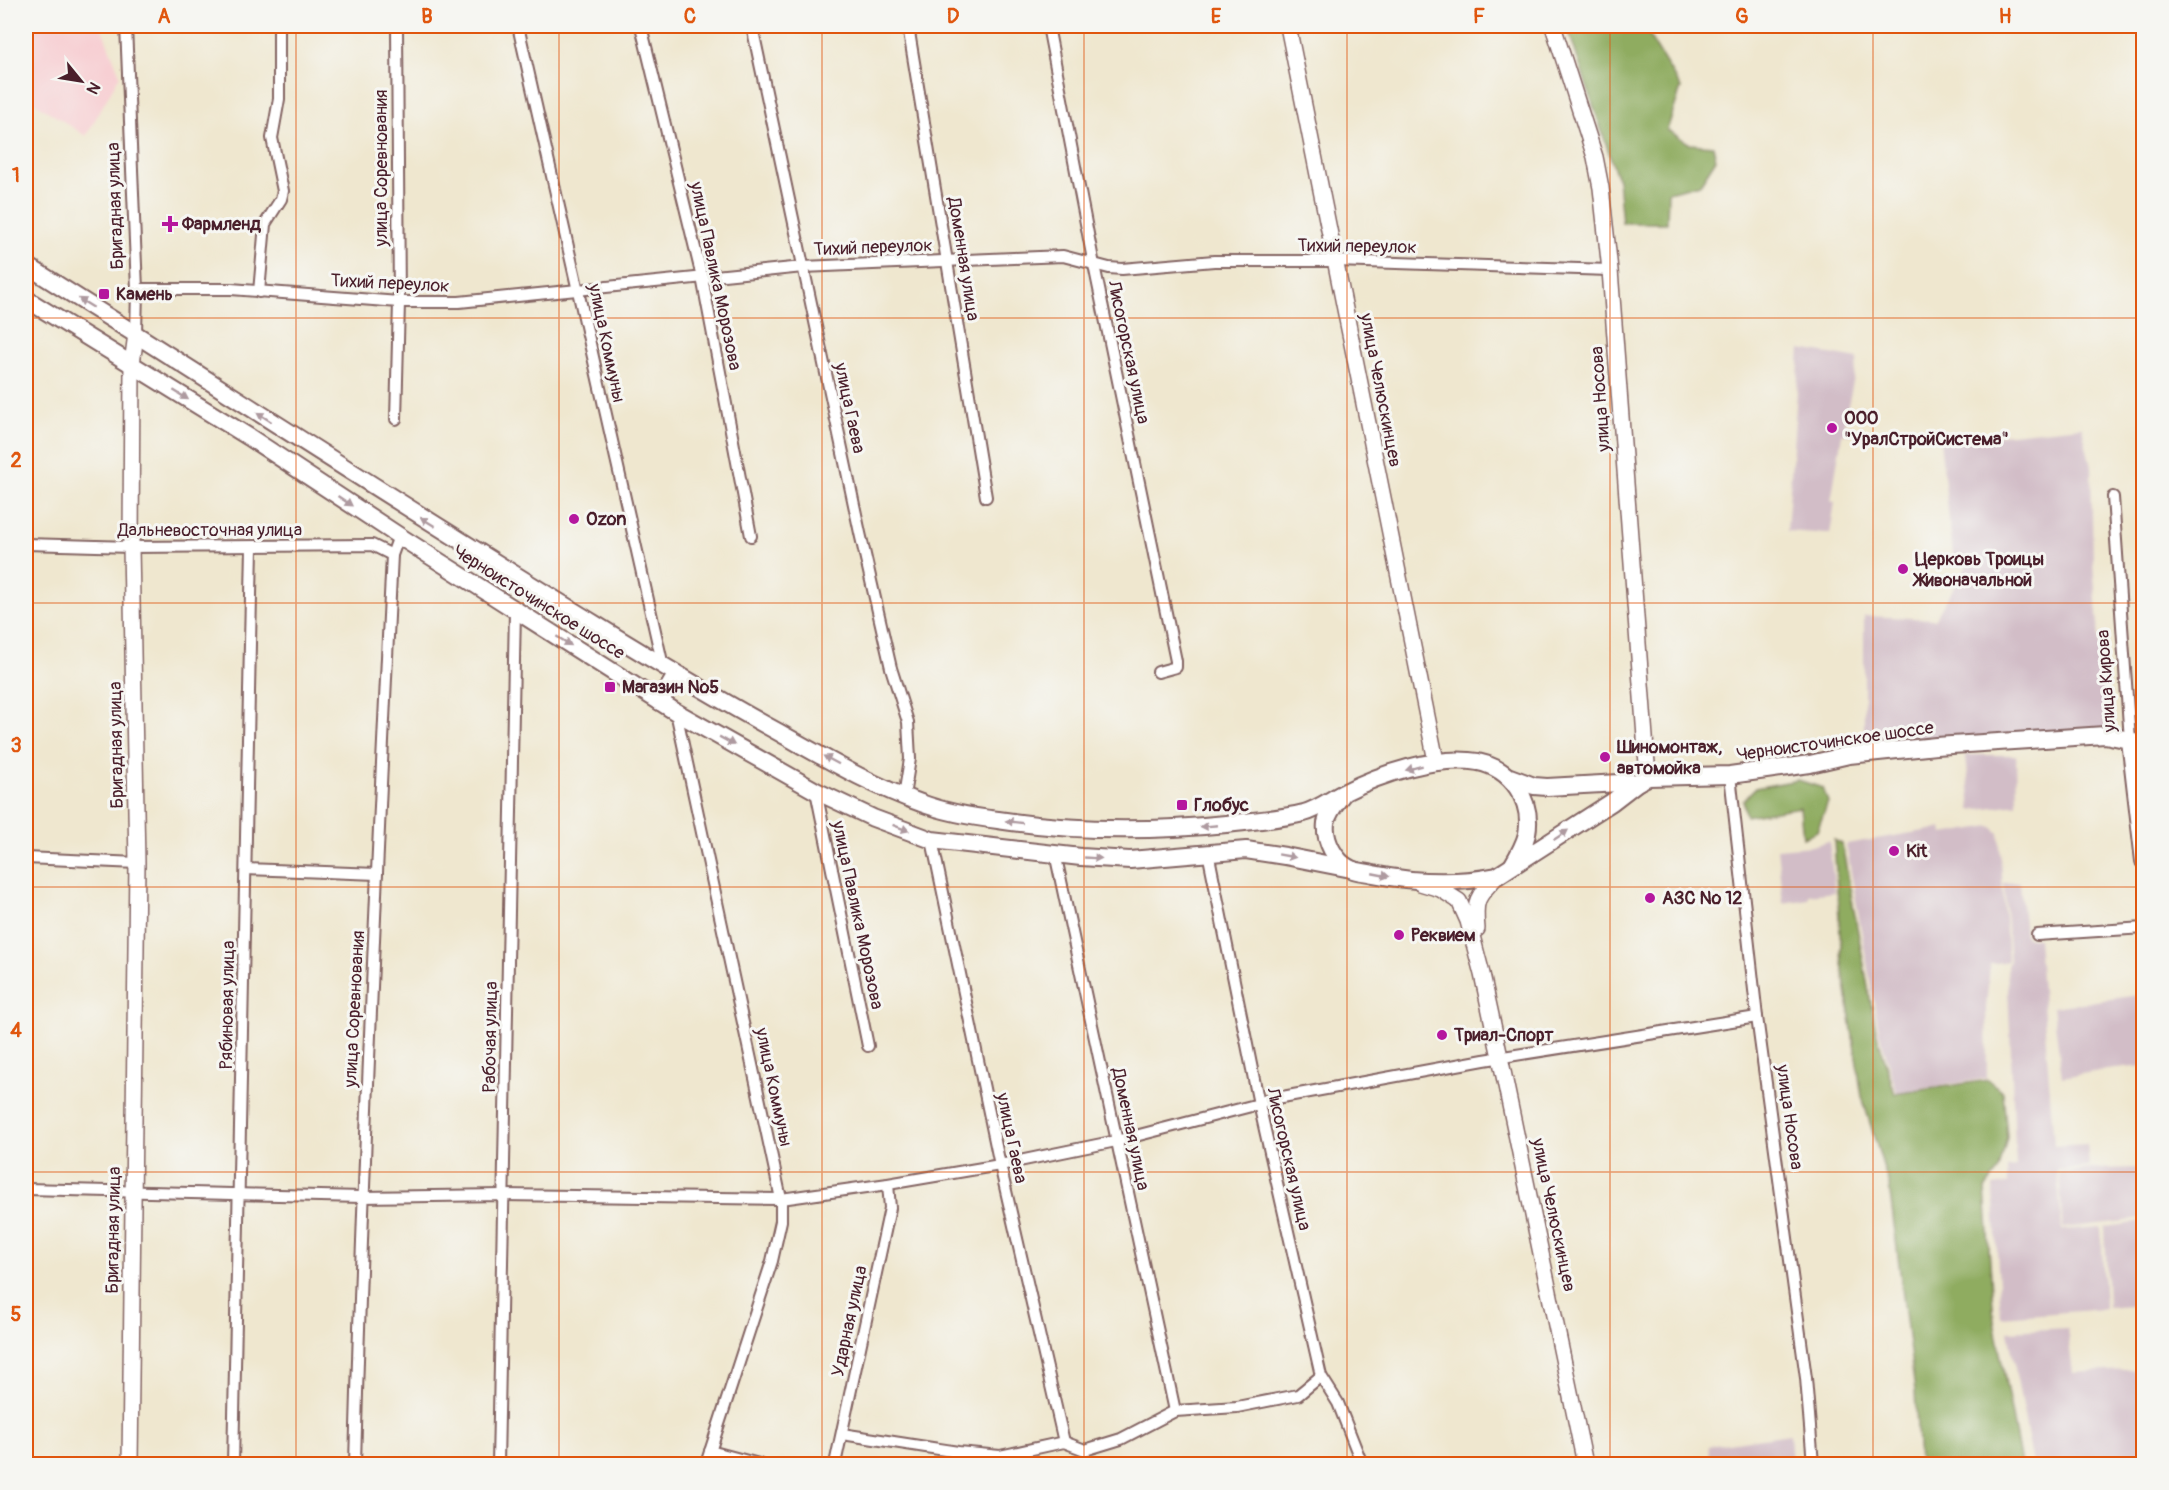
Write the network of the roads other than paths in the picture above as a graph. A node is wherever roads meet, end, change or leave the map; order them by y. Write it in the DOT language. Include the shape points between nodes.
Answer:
graph roads {
  1 [pos="126,26"];
  2 [pos="279,26"];
  3 [pos="397,26"];
  4 [pos="518,26"];
  5 [pos="641,26"];
  6 [pos="752,26"];
  7 [pos="908,26"];
  8 [pos="1048,26"];
  9 [pos="1288,26"];
  10 [pos="1553,26"];
  11 [pos="948,261"];
  12 [pos="1336,261"];
  13 [pos="26,265"];
  14 [pos="1094,265"];
  15 [pos="803,267"];
  16 [pos="1610,270"];
  17 [pos="702,277"];
  18 [pos="137,289"];
  19 [pos="579,289"];
  20 [pos="259,292"];
  21 [pos="26,299"];
  22 [pos="399,302"];
  23 [pos="136,334"];
  24 [pos="132,364"];
  25 [pos="396,419"];
  26 [pos="986,497"];
  27 [pos="2113,497"];
  28 [pos="399,536"];
  29 [pos="751,536"];
  30 [pos="26,544"];
  31 [pos="131,547"];
  32 [pos="252,547"];
  33 [pos="392,555"];
  34 [pos="515,610"];
  35 [pos="669,671"];
  36 [pos="1158,672"];
  37 [pos="660,702"];
  38 [pos="676,712"];
  39 [pos="2130,740"];
  40 [pos="1436,761"];
  41 [pos="1730,775"];
  42 [pos="1510,777"];
  43 [pos="1643,779"];
  44 [pos="816,791"];
  45 [pos="1345,792"];
  46 [pos="904,796"];
  47 [pos="932,840"];
  48 [pos="1208,852"];
  49 [pos="1055,853"];
  50 [pos="26,858"];
  51 [pos="2144,861"];
  52 [pos="137,863"];
  53 [pos="1512,866"];
  54 [pos="246,869"];
  55 [pos="1351,869"];
  56 [pos="377,874"];
  57 [pos="1497,876"];
  58 [pos="1411,880"];
  59 [pos="2144,928"];
  60 [pos="2037,935"];
  61 [pos="1482,974"];
  62 [pos="1757,1017"];
  63 [pos="868,1046"];
  64 [pos="1500,1057"];
  65 [pos="1259,1104"];
  66 [pos="1116,1141"];
  67 [pos="1000,1165"];
  68 [pos="888,1184"];
  69 [pos="26,1189"];
  70 [pos="133,1191"];
  71 [pos="240,1195"];
  72 [pos="503,1196"];
  73 [pos="362,1197"];
  74 [pos="781,1198"];
  75 [pos="1321,1376"];
  76 [pos="1175,1411"];
  77 [pos="842,1434"];
  78 [pos="1064,1442"];
  79 [pos="710,1451"];
  80 [pos="130,1464"];
  81 [pos="233,1464"];
  82 [pos="355,1464"];
  83 [pos="498,1464"];
  84 [pos="706,1464"];
  85 [pos="759,1464"];
  86 [pos="835,1464"];
  87 [pos="1362,1464"];
  88 [pos="1585,1464"];
  89 [pos="1813,1464"];
  1 -- 18 [label="street, Бригадная улица"];
  2 -- 20 [label="street" via="279,99 272,138 283,191 265,224"];
  3 -- 22 [label="street, улица Соревнования"];
  4 -- 19 [label="street, улица Коммуны"];
  5 -- 17 [label="street, улица Павлика Морозова"];
  6 -- 15 [label="street, улица Гаева"];
  7 -- 11 [label="street, Доменная улица"];
  8 -- 14 [label="street, Лисогорская улица"];
  9 -- 12 [label="street, улица Челюскинцев"];
  10 -- 16 [label="street, улица Носова" via="1595,157"];
  11 -- 14 [label="street, Тихий переулок" via="1063,256"];
  11 -- 15 [label="street, Тихий переулок"];
  11 -- 26 [label="street, Доменная улица"];
  12 -- 14 [label="street, Тихий переулок" via="1214,261 1122,269"];
  12 -- 16 [label="street, Тихий переулок"];
  12 -- 40 [label="street, улица Челюскинцев"];
  23 -- 13 [label="main road, Черноисточинское шоссе, one-way"];
  14 -- 36 [label="street, Лисогорская улица" via="1176,663 1173,669"];
  15 -- 17 [label="street, Тихий переулок"];
  15 -- 46 [label="street, улица Гаева" via="878,612 908,722 910,759"];
  16 -- 43 [label="street, улица Носова"];
  17 -- 19 [label="street, Тихий переулок"];
  17 -- 29 [label="street, улица Павлика Морозова"];
  18 -- 20 [label="street, Тихий переулок"];
  18 -- 23 [label="street, Бригадная улица"];
  19 -- 22 [label="street, Тихий переулок" via="459,302"];
  19 -- 35 [label="street, улица Коммуны" via="655,641"];
  20 -- 22 [label="street, Тихий переулок"];
  21 -- 24 [label="main road, Черноисточинское шоссе"];
  22 -- 25 [label="street, улица Соревнования"];
  23 -- 24 [label="street, Бригадная улица"];
  35 -- 23 [label="main road, Черноисточинское шоссе, one-way"];
  24 -- 28 [label="main road, Черноисточинское шоссе, one-way"];
  24 -- 31 [label="street, Бригадная улица"];
  27 -- 39 [label="street, улица Кирова"];
  28 -- 33 [label="street, улица Соревнования"];
  28 -- 34 [label="main road, Черноисточинское шоссе"];
  30 -- 31 [label="street, Дальневосточная улица"];
  31 -- 32 [label="street, Дальневосточная улица"];
  31 -- 52 [label="street, Бригадная улица"];
  32 -- 33 [label="street, Дальневосточная улица" via="372,545"];
  32 -- 54 [label="street, Рябиновая улица"];
  33 -- 56 [label="street, улица Соревнования"];
  34 -- 37 [label="main road, Черноисточинское шоссе, one-way"];
  34 -- 72 [label="street, Рабочая улица"];
  35 -- 37 [label="main road"];
  46 -- 35 [label="main road, Черноисточинское шоссе, one-way"];
  37 -- 38 [label="main road, Черноисточинское шоссе"];
  38 -- 44 [label="main road, Черноисточинское шоссе, one-way"];
  38 -- 74 [label="street, улица Коммуны"];
  39 -- 41 [label="main road, Черноисточинское шоссе" via="2105,735 1936,746 1849,755"];
  39 -- 51 [label="main road, улица Кирова"];
  40 -- 42 [label="main road" via="1477,762"];
  40 -- 45 [label="main road, one-way" via="1374,778"];
  41 -- 43 [label="main road, Черноисточинское шоссе"];
  41 -- 62 [label="street, улица Носова"];
  42 -- 43 [label="main road, Черноисточинское шоссе" via="1546,787"];
  42 -- 53 [label="main road" via="1528,821 1524,844"];
  53 -- 43 [label="main road, one-way"];
  44 -- 47 [label="main road, Черноисточинское шоссе, one-way"];
  44 -- 63 [label="street, улица Павлика Морозова"];
  45 -- 46 [label="main road, Черноисточинское шоссе, one-way" via="1310,812 1280,818 1133,831 995,820 940,809"];
  45 -- 55 [label="main road" via="1326,823 1338,860"];
  47 -- 49 [label="main road, Черноисточинское шоссе"];
  47 -- 67 [label="street, улица Гаева"];
  49 -- 48 [label="main road, Черноисточинское шоссе, one-way" via="1130,860"];
  48 -- 55 [label="main road, Черноисточинское шоссе, one-way" via="1246,850"];
  48 -- 65 [label="street, Лисогорская улица"];
  49 -- 66 [label="street, Доменная улица"];
  50 -- 52 [label="street"];
  52 -- 70 [label="street, Бригадная улица"];
  53 -- 57 [label="main road"];
  54 -- 56 [label="street"];
  54 -- 71 [label="street, Рябиновая улица"];
  55 -- 58 [label="main road, one-way"];
  56 -- 73 [label="street, улица Соревнования"];
  57 -- 58 [label="main road" via="1477,880"];
  57 -- 61 [label="street, улица Челюскинцев" via="1479,895 1475,911"];
  58 -- 61 [label="street, улица Челюскинцев" via="1459,901"];
  59 -- 60 [label="street"];
  61 -- 64 [label="street, улица Челюскинцев"];
  62 -- 64 [label="street"];
  62 -- 89 [label="street, улица Носова" via="1806,1377"];
  64 -- 65 [label="street"];
  64 -- 88 [label="street, улица Челюскинцев"];
  65 -- 66 [label="street"];
  65 -- 75 [label="street, Лисогорская улица"];
  66 -- 67 [label="street"];
  66 -- 76 [label="street, Доменная улица"];
  67 -- 68 [label="street"];
  67 -- 78 [label="street, улица Гаева"];
  68 -- 74 [label="street"];
  68 -- 77 [label="street, Ударная улица" via="890,1208"];
  69 -- 70 [label="street"];
  70 -- 71 [label="street"];
  70 -- 80 [label="street, Бригадная улица"];
  71 -- 73 [label="street"];
  71 -- 81 [label="street, Рябиновая улица"];
  72 -- 73 [label="street"];
  72 -- 74 [label="street"];
  72 -- 83 [label="street, Рабочая улица"];
  73 -- 82 [label="street, улица Соревнования"];
  74 -- 79 [label="street, улица Коммуны" via="781,1221 772,1261"];
  75 -- 76 [label="street" via="1298,1395 1238,1407"];
  75 -- 87 [label="street, Лисогорская улица" via="1338,1403"];
  76 -- 78 [label="street" via="1121,1439 1085,1450"];
  77 -- 78 [label="street" via="1000,1456"];
  77 -- 86 [label="street, Ударная улица"];
  79 -- 84 [label="street, улица Коммуны"];
  79 -- 85 [label="street"];
}
